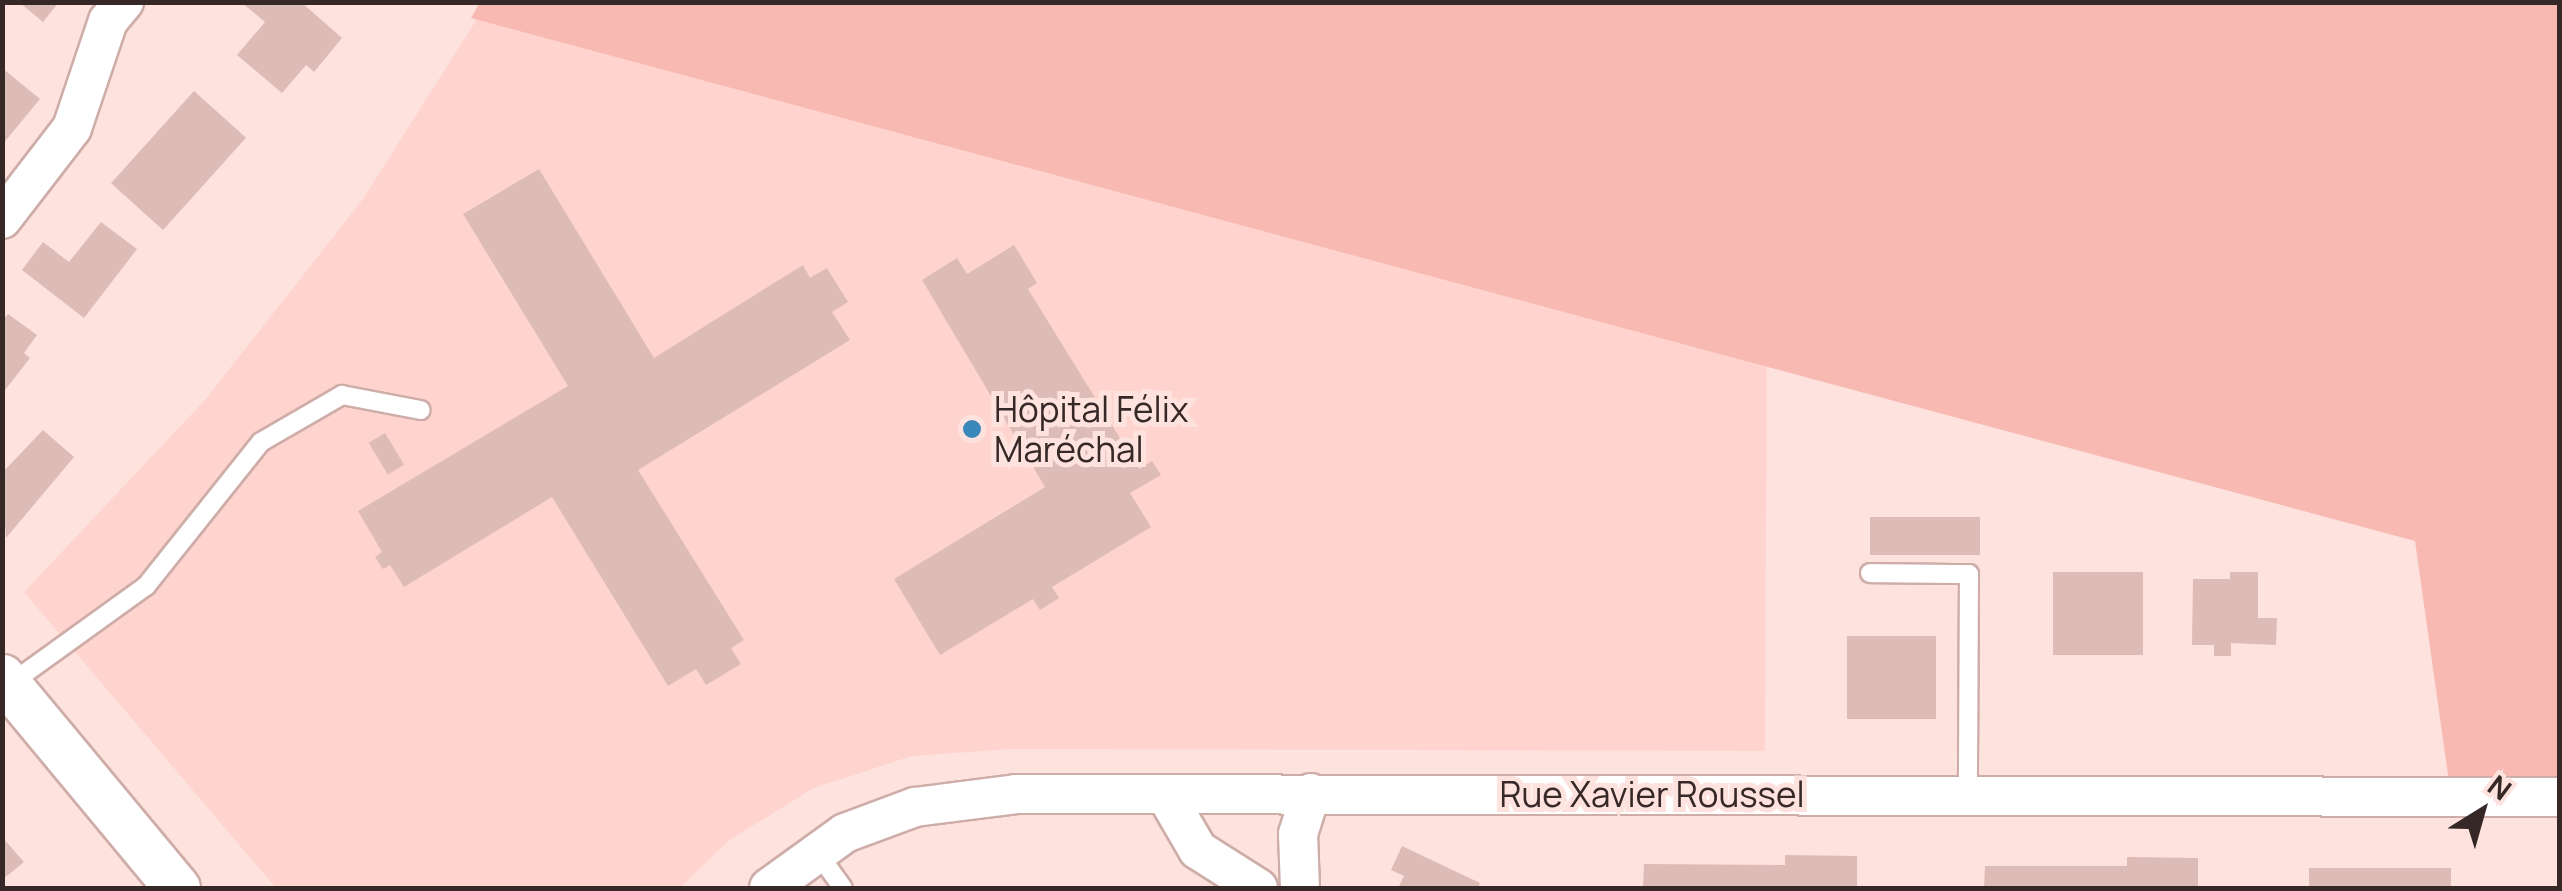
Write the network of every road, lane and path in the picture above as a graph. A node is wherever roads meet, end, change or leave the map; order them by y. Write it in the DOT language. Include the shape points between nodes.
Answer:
graph roads {
  1 [pos="124,2"];
  2 [pos="2,220"];
  3 [pos="421,410"];
  4 [pos="1870,573"];
  5 [pos="6,681"];
  6 [pos="1310,793"];
  7 [pos="1968,794"];
  8 [pos="1167,797"];
  9 [pos="2560,798"];
  10 [pos="818,852"];
  11 [pos="178,888"];
  12 [pos="769,888"];
  13 [pos="843,888"];
  14 [pos="1258,888"];
  15 [pos="1300,888"];
  1 -- 2 [label="street" via="108,21 72,128"];
  3 -- 5 [label="lane" via="342,395 261,442 146,586"];
  4 -- 7 [label="lane" via="1969,574"];
  5 -- 11 [label="street"];
  6 -- 7 [label="street, Rue Xavier Roussel"];
  6 -- 8 [label="street, Rue Xavier Roussel"];
  6 -- 15 [label="street" via="1298,834"];
  7 -- 9 [label="street, Rue Xavier Roussel"];
  8 -- 10 [label="street, Rue Xavier Roussel" via="1016,794 915,807 846,833"];
  8 -- 14 [label="street" via="1198,850"];
  10 -- 12 [label="street, Rue Xavier Roussel"];
  10 -- 13 [label="lane"];
}
